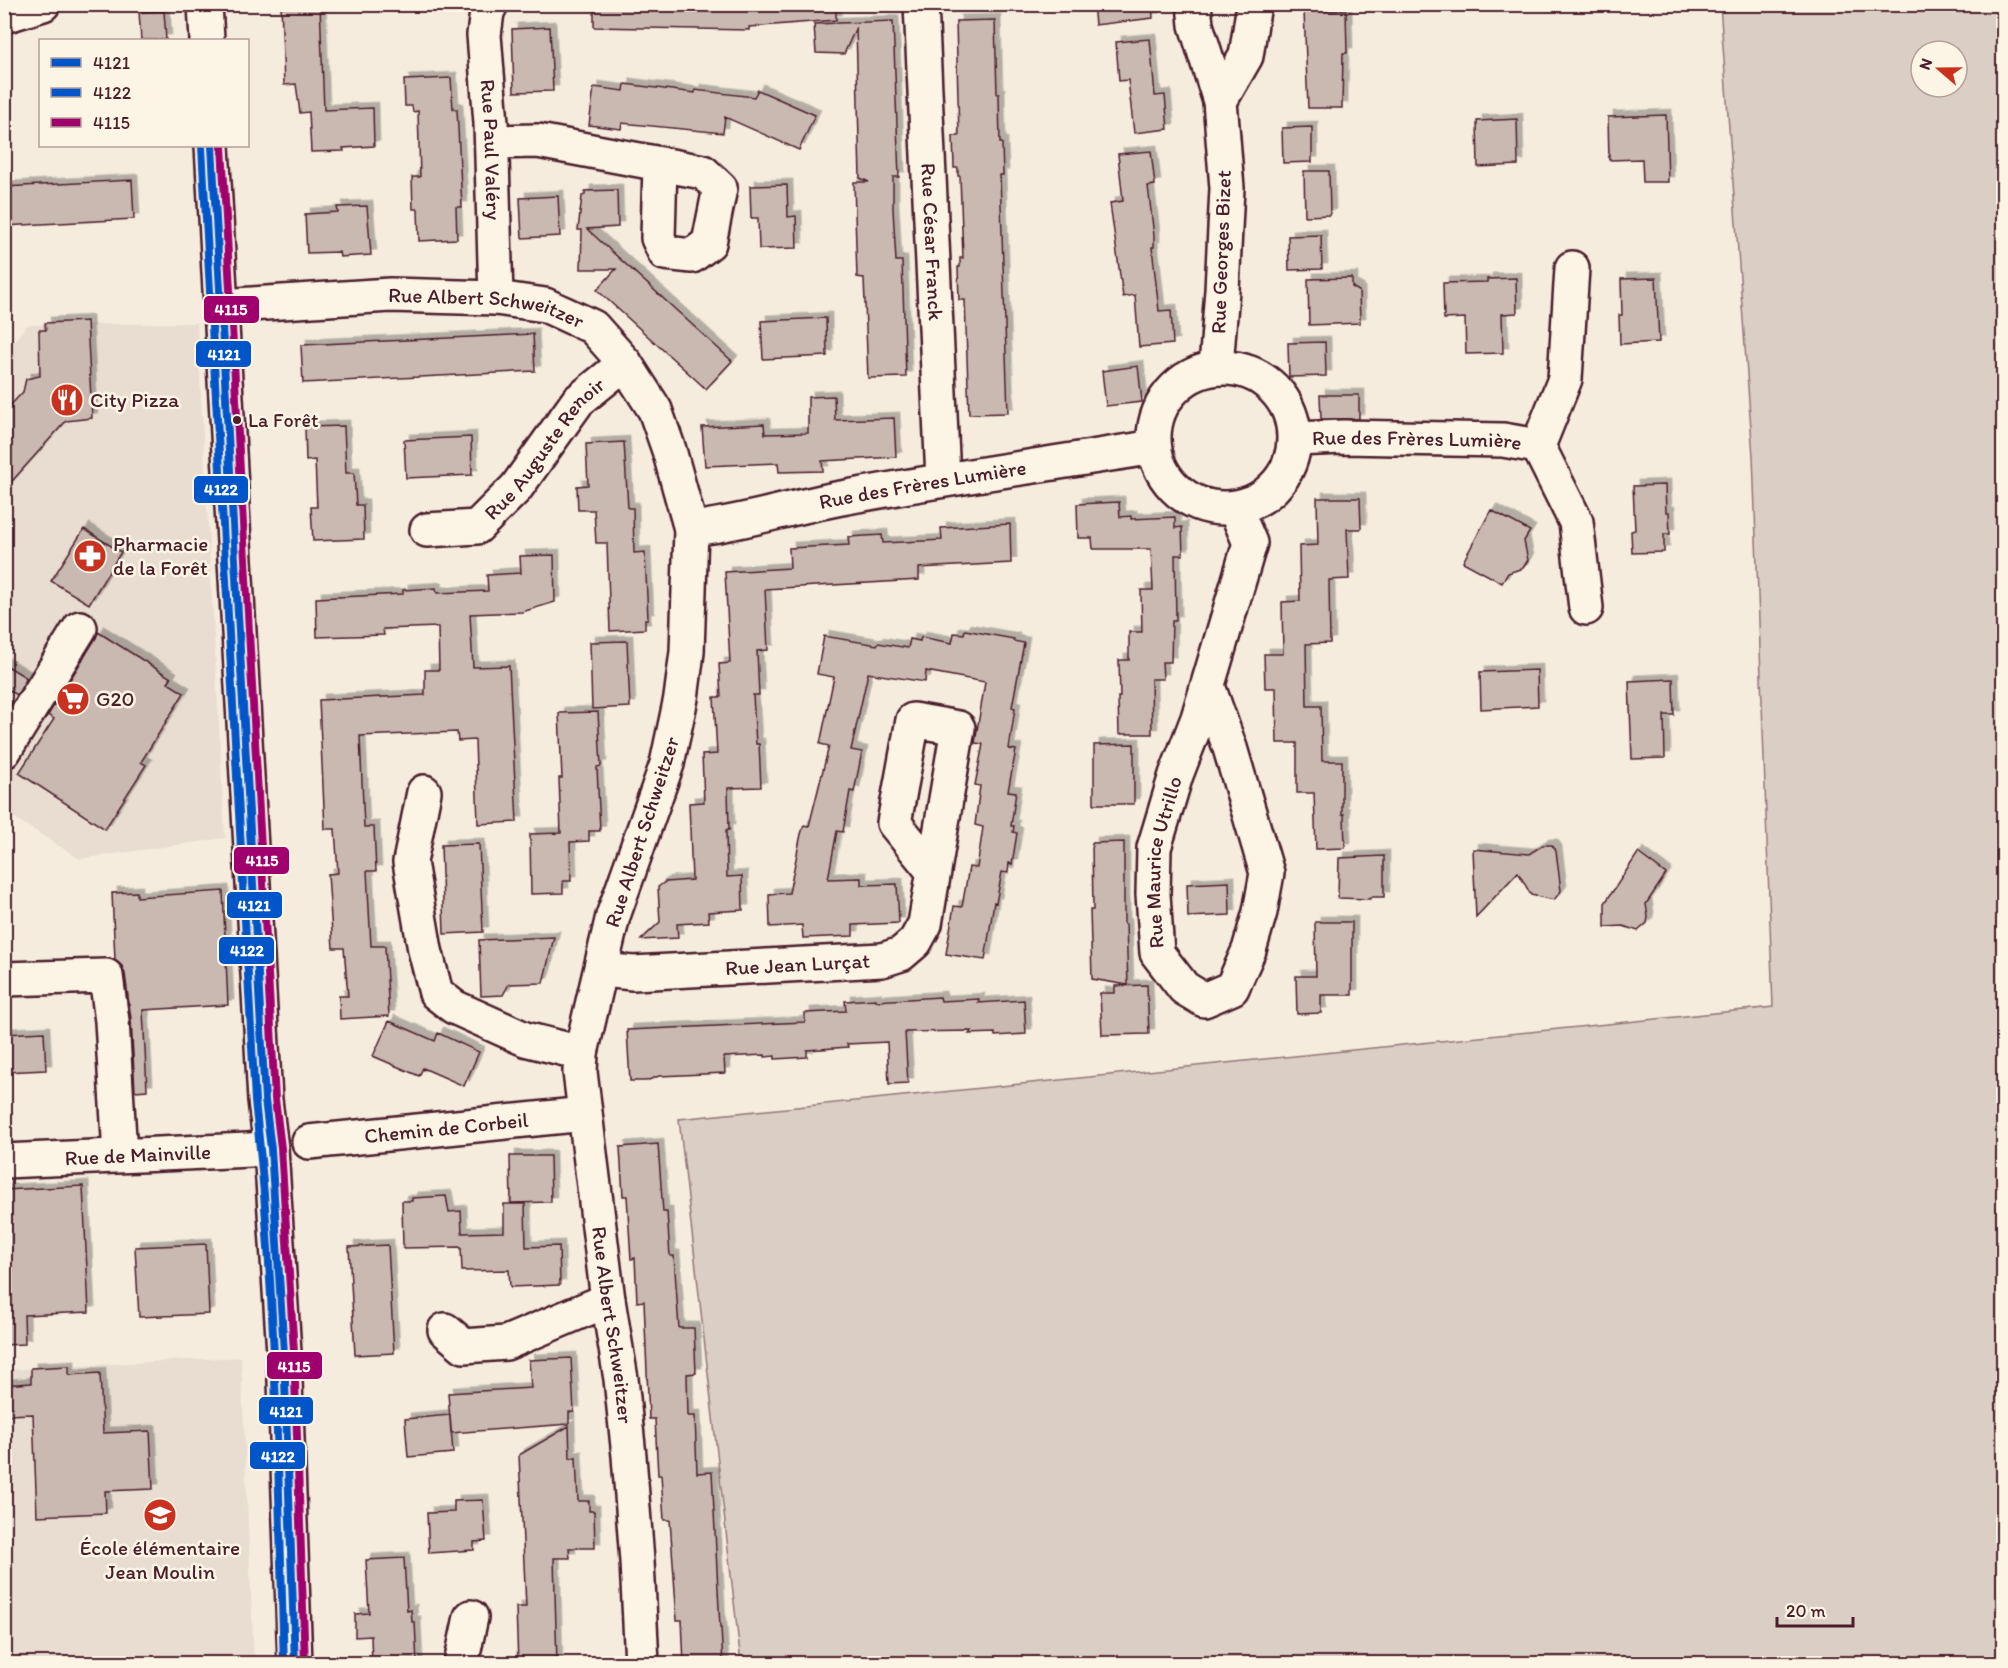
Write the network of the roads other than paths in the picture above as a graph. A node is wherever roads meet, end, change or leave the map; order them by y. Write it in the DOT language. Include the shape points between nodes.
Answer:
graph roads {
  1 [pos="43,4"];
  2 [pos="205,4"];
  3 [pos="491,4"];
  4 [pos="921,4"];
  5 [pos="1194,4"];
  6 [pos="1254,4"];
  7 [pos="4,16"];
  8 [pos="207,39"];
  9 [pos="1220,101"];
  10 [pos="492,142"];
  11 [pos="212,147"];
  12 [pos="660,164"];
  13 [pos="1572,268"];
  14 [pos="496,298"];
  15 [pos="221,306"];
  16 [pos="625,363"];
  17 [pos="1216,367"];
  18 [pos="1295,439"];
  19 [pos="1538,446"];
  20 [pos="1154,447"];
  21 [pos="943,479"];
  22 [pos="1235,508"];
  23 [pos="691,529"];
  24 [pos="427,530"];
  25 [pos="1586,608"];
  26 [pos="80,628"];
  27 [pos="1208,686"];
  28 [pos="4,751"];
  29 [pos="424,792"];
  30 [pos="934,872"];
  31 [pos="602,970"];
  32 [pos="4,980"];
  33 [pos="582,1053"];
  34 [pos="585,1114"];
  35 [pos="309,1142"];
  36 [pos="271,1149"];
  37 [pos="120,1155"];
  38 [pos="4,1161"];
  39 [pos="608,1300"];
  40 [pos="445,1330"];
  41 [pos="471,1617"];
  42 [pos="295,1664"];
  43 [pos="461,1664"];
  44 [pos="642,1664"];
  1 -- 7 [label="street"];
  2 -- 8 [label="street"];
  3 -- 10 [label="street, Rue Paul Valéry" via="484,35"];
  4 -- 21 [label="street, Rue César Franck"];
  5 -- 9 [label="street, Rue Georges Bizet" via="1196,25"];
  6 -- 9 [label="street" via="1246,56"];
  9 -- 17 [label="street, Rue Georges Bizet" via="1227,188"];
  10 -- 12 [label="street" via="538,141"];
  10 -- 14 [label="street, Rue Paul Valéry"];
  11 -- 15 [label="street"];
  13 -- 19 [label="street" via="1565,379"];
  14 -- 15 [label="street, Rue Albert Schweitzer" via="390,295"];
  14 -- 16 [label="street, Rue Albert Schweitzer" via="545,306 593,327"];
  15 -- 36 [label="street" via="264,1089"];
  16 -- 23 [label="street, Rue Albert Schweitzer" via="655,410"];
  16 -- 24 [label="street, Rue Auguste Renoir" via="578,402 516,488 477,527"];
  17 -- 18 [label="street" via="1258,375 1277,391 1291,414"];
  17 -- 20 [label="street" via="1190,375 1171,391 1155,422"];
  18 -- 19 [label="street, Rue des Frères Lumière" via="1503,440"];
  18 -- 22 [label="street" via="1292,458 1281,480 1258,500"];
  19 -- 25 [label="street" via="1576,522"];
  20 -- 21 [label="street, Rue des Frères Lumière"];
  20 -- 22 [label="street" via="1165,478 1188,500 1211,508"];
  21 -- 23 [label="street, Rue des Frères Lumière" via="722,526"];
  22 -- 27 [label="street, Rue Maurice Utrillo" via="1250,543"];
  23 -- 31 [label="street, Rue Albert Schweitzer" via="687,652 681,698 667,764 613,916"];
  26 -- 28 [label="street"];
  27 -- 27 [label="street, Rue Maurice Utrillo" via="1154,848 1153,894 1157,953 1184,988 1204,1000 1232,988 1249,950 1267,873"];
  29 -- 33 [label="street" via="410,862 436,993 454,1007 525,1039"];
  30 -- 31 [label="street, Rue Jean Lurçat" via="925,924 915,942 901,954 882,960 633,973"];
  31 -- 33 [label="street, Rue Albert Schweitzer"];
  32 -- 37 [label="street" via="106,976"];
  33 -- 34 [label="street, Rue Albert Schweitzer"];
  34 -- 35 [label="street, Chemin de Corbeil"];
  34 -- 39 [label="street, Rue Albert Schweitzer"];
  36 -- 37 [label="street, Rue de Mainville"];
  36 -- 42 [label="street" via="284,1353"];
  37 -- 38 [label="street, Rue de Mainville"];
  39 -- 40 [label="street" via="506,1343 464,1346"];
  39 -- 44 [label="street, Rue Albert Schweitzer" via="629,1456"];
  41 -- 43 [label="street"];
}
